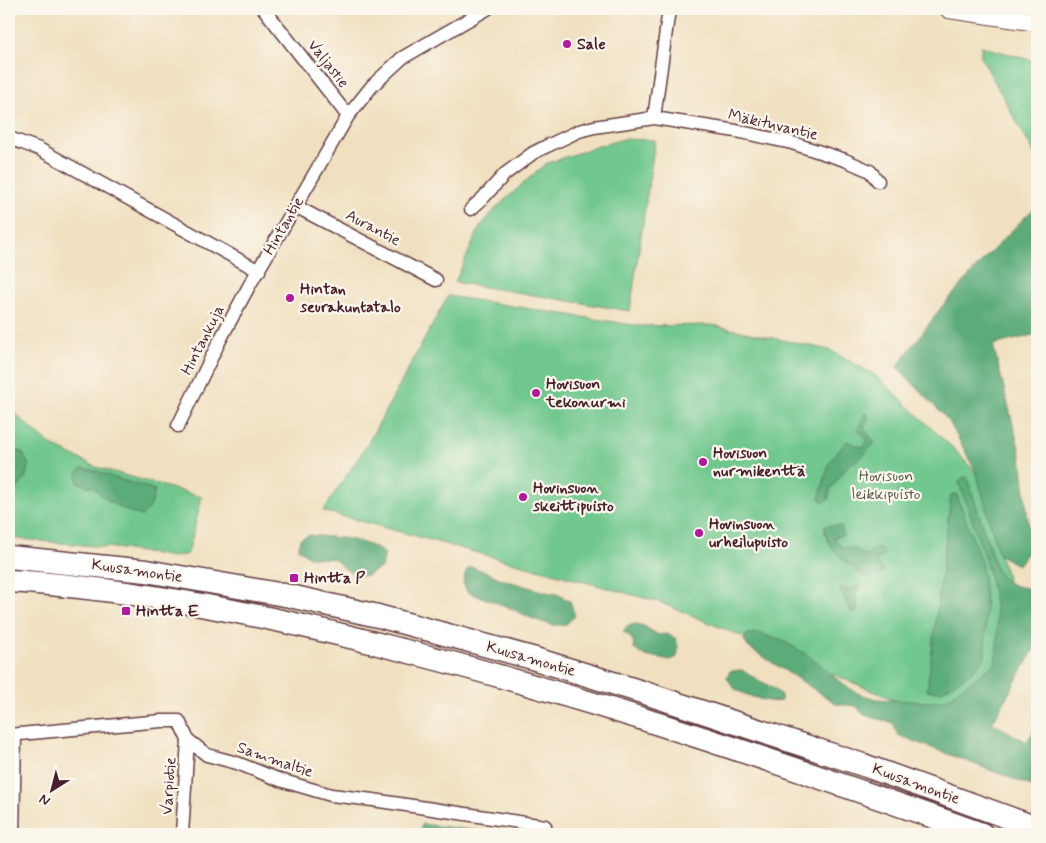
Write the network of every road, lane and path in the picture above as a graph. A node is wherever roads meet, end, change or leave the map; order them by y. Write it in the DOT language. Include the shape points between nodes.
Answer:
graph roads {
  1 [pos="264,9"];
  2 [pos="487,9"];
  3 [pos="669,9"];
  4 [pos="949,9"];
  5 [pos="974,11"];
  6 [pos="1037,22"];
  7 [pos="348,116"];
  8 [pos="654,118"];
  9 [pos="9,138"];
  10 [pos="878,181"];
  11 [pos="295,206"];
  12 [pos="470,209"];
  13 [pos="258,271"];
  14 [pos="436,280"];
  15 [pos="178,426"];
  16 [pos="9,556"];
  17 [pos="9,581"];
  18 [pos="12,735"];
  19 [pos="188,740"];
  20 [pos="545,826"];
  21 [pos="1037,828"];
  22 [pos="13,834"];
  23 [pos="182,834"];
  24 [pos="982,834"];
  1 -- 7 [label="street, Valjastie"];
  2 -- 7 [label="street, Hintantie" via="402,58 372,86"];
  3 -- 8 [label="street"];
  4 -- 5 [label="street"];
  5 -- 6 [label="street"];
  7 -- 11 [label="street, Hintantie"];
  8 -- 10 [label="street, Mäkituvantie" via="736,130 792,143 870,171"];
  8 -- 12 [label="street, Mäkituvantie" via="586,128 539,150 505,174"];
  9 -- 13 [label="street, Hintantie" via="39,148"];
  11 -- 13 [label="street, Hintantie"];
  11 -- 14 [label="street, Aurantie"];
  13 -- 15 [label="street, Hintankuja"];
  16 -- 21 [label="highway, Kuusamontie" via="146,570 290,596 378,616 651,695 866,766"];
  17 -- 24 [label="highway, Kuusamontie" via="224,609 464,666 621,712"];
  18 -- 19 [label="street, Sammaltie" via="179,721"];
  18 -- 22 [label="street"];
  19 -- 20 [label="street, Sammaltie" via="207,755 331,795"];
  19 -- 23 [label="street, Varpiotie"];
}
